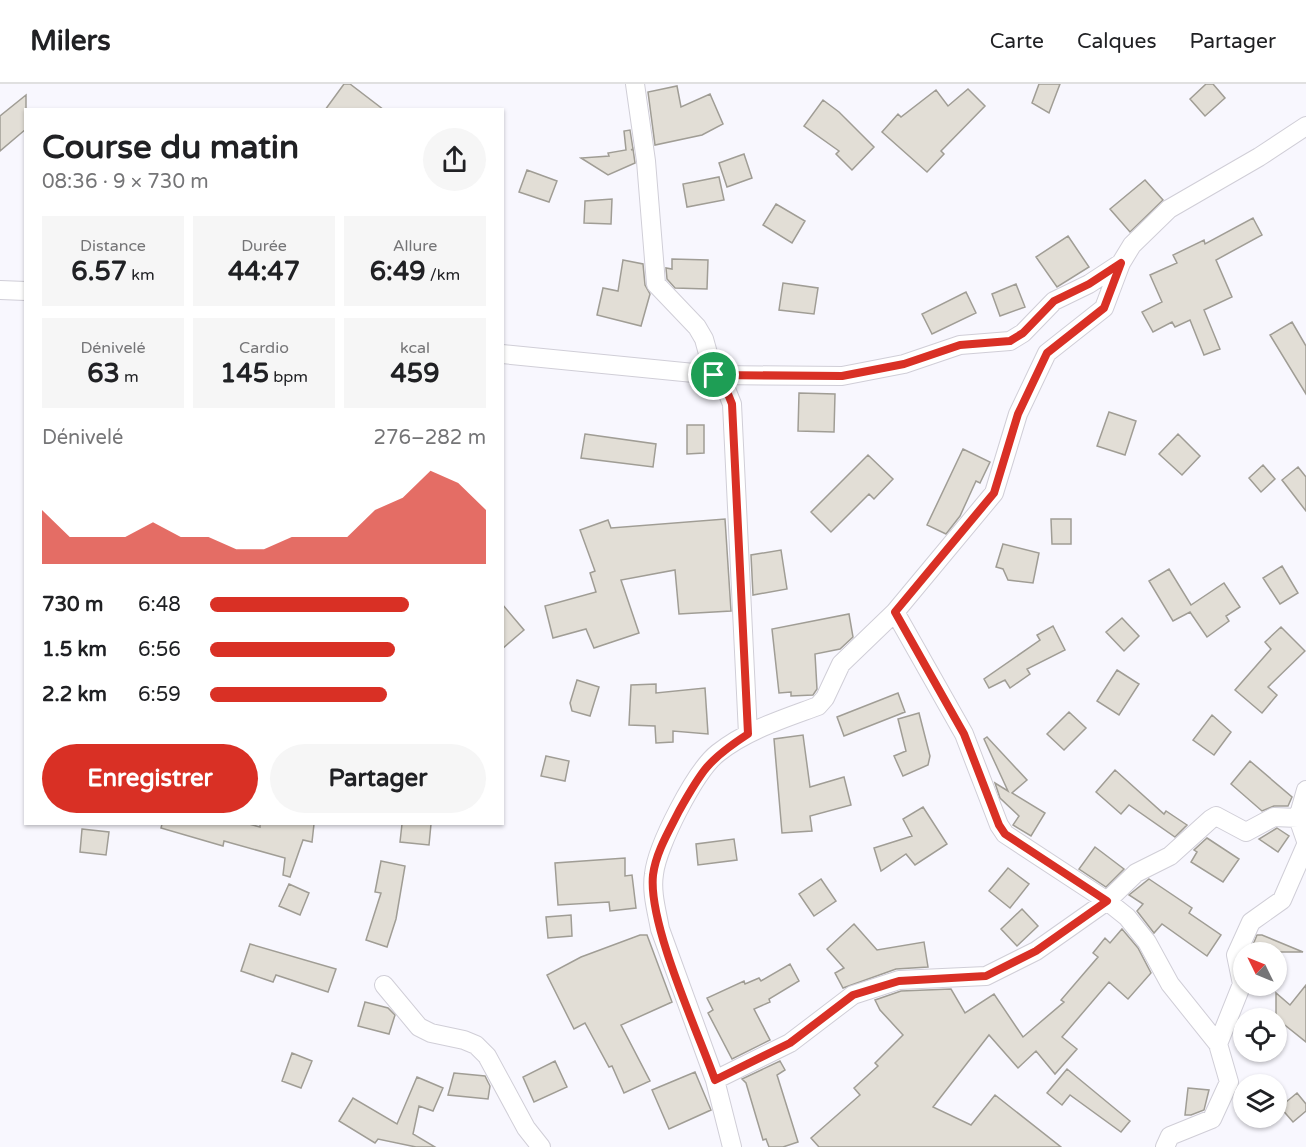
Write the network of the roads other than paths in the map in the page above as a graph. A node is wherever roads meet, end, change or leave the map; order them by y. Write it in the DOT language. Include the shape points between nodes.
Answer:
graph roads {
  1 [pos="635,84"];
  2 [pos="1306,126"];
  3 [pos="1121,263"];
  4 [pos="0,290"];
  5 [pos="24,291"];
  6 [pos="504,354"];
  7 [pos="714,375"];
  8 [pos="895,612"];
  9 [pos="748,734"];
  10 [pos="1306,790"];
  11 [pos="1298,818"];
  12 [pos="1306,843"];
  13 [pos="1107,901"];
  14 [pos="384,985"];
  15 [pos="1218,1044"];
  16 [pos="715,1080"];
  17 [pos="541,1147"];
  18 [pos="732,1147"];
  19 [pos="1165,1147"];
  1 -- 7 [label="street" via="646,160 656,284 697,327"];
  2 -- 3 [label="street" via="1169,209 1137,239"];
  3 -- 7 [label="street" via="1054,301 1010,341 960,345 904,364 842,376"];
  3 -- 8 [label="street" via="1104,308 1047,353 1018,414 994,493"];
  4 -- 5 [label="street"];
  6 -- 7 [label="street"];
  7 -- 9 [label="street" via="732,404"];
  8 -- 9 [label="street" via="841,664 818,706"];
  8 -- 13 [label="street" via="964,734 1005,834"];
  9 -- 16 [label="street" via="717,754 696,781 662,844 653,875 660,929"];
  10 -- 11 [label="street"];
  11 -- 12 [label="street"];
  11 -- 13 [label="street" via="1274,817 1246,832 1216,816 1170,856 1136,873"];
  12 -- 15 [label="street" via="1282,900 1248,927 1236,955 1240,990"];
  13 -- 15 [label="street" via="1139,930 1170,984"];
  13 -- 16 [label="street" via="1036,951 986,976 899,981 853,995 790,1043"];
  14 -- 17 [label="street" via="419,1027 476,1045 487,1056 526,1128"];
  15 -- 19 [label="street" via="1229,1077 1212,1119 1170,1136"];
  16 -- 18 [label="street"];
}
